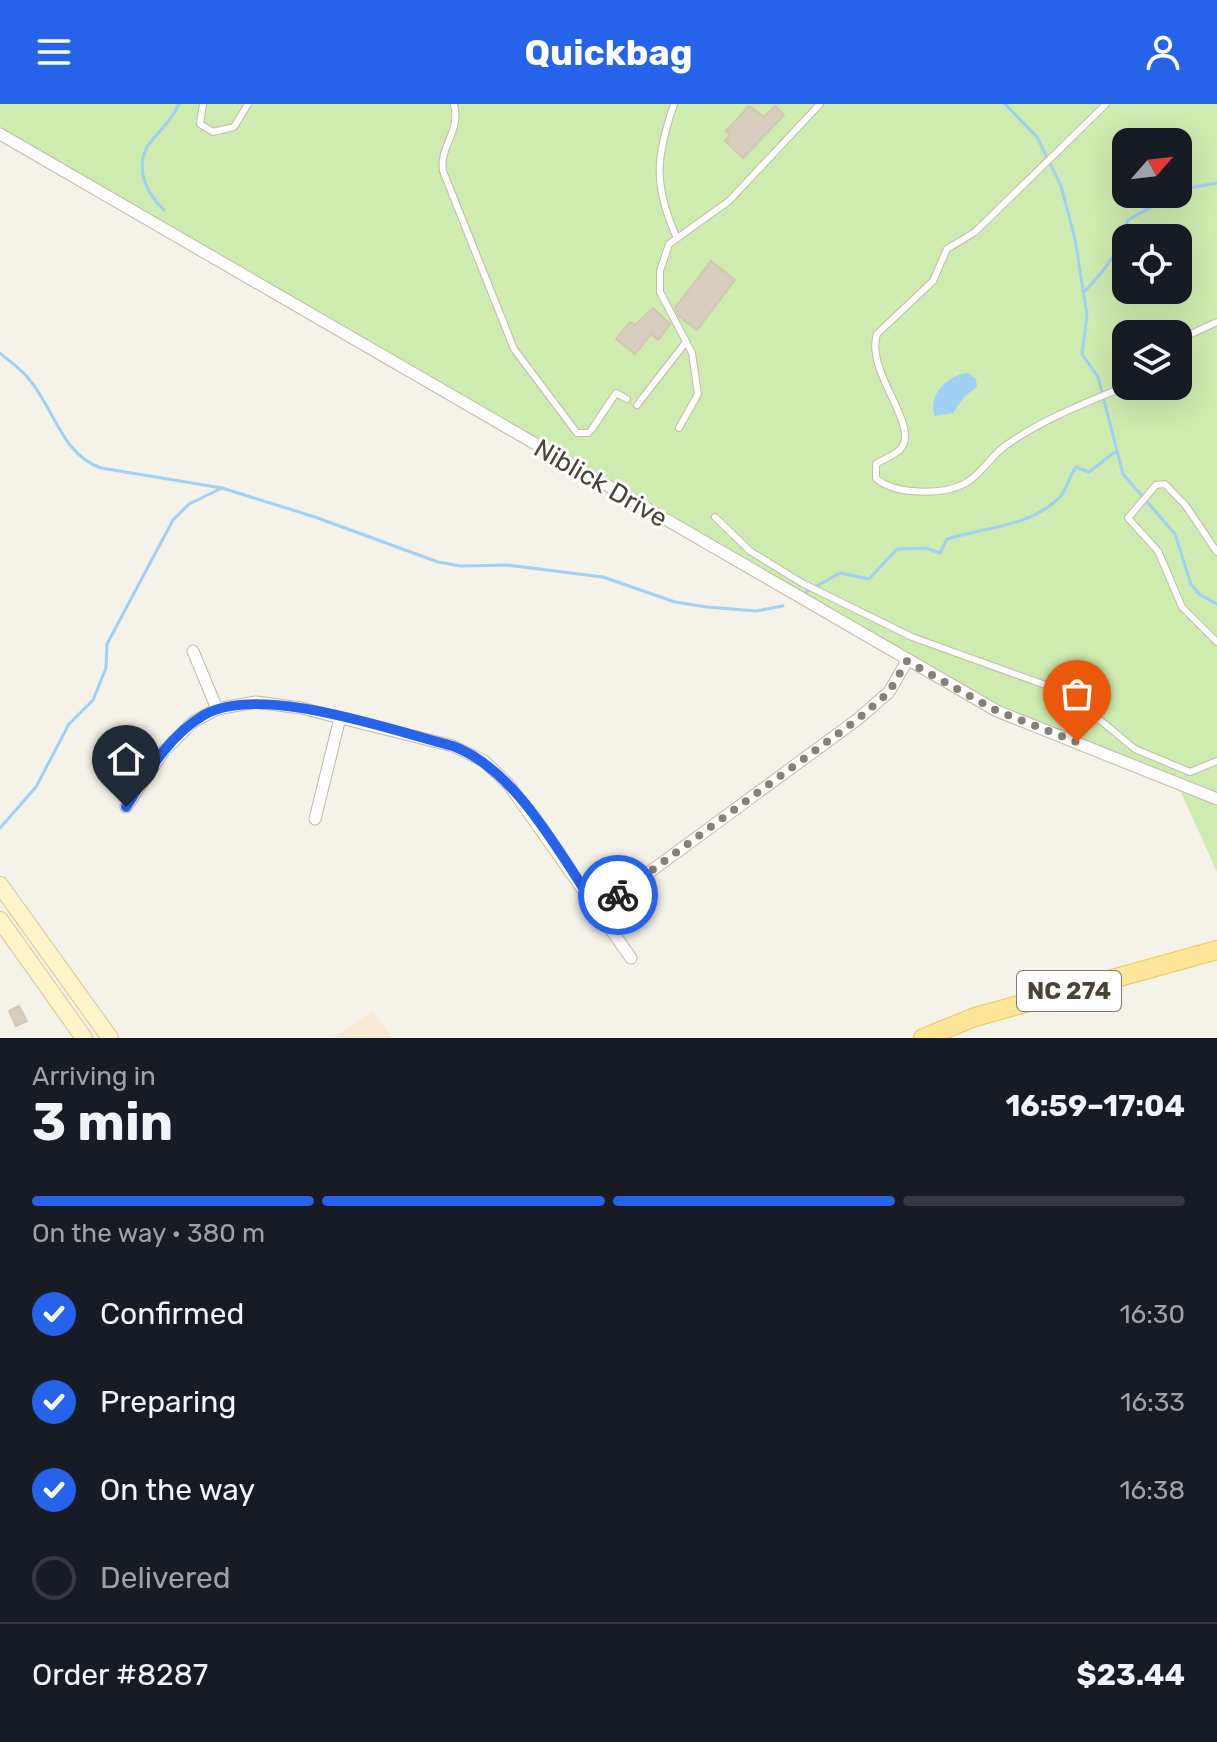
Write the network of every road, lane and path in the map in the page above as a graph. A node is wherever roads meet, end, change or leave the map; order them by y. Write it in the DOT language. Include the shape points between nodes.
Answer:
graph roads {
  1 [pos="203,104"];
  2 [pos="248,104"];
  3 [pos="454,104"];
  4 [pos="674,104"];
  5 [pos="820,104"];
  6 [pos="1106,104"];
  7 [pos="0,134"];
  8 [pos="676,236"];
  9 [pos="1217,322"];
  10 [pos="1192,334"];
  11 [pos="686,342"];
  12 [pos="1112,391"];
  13 [pos="627,399"];
  14 [pos="637,405"];
  15 [pos="679,428"];
  16 [pos="715,517"];
  17 [pos="1217,552"];
  18 [pos="1217,642"];
  19 [pos="193,651"];
  20 [pos="907,661"];
  21 [pos="217,709"];
  22 [pos="340,718"];
  23 [pos="1217,761"];
  24 [pos="1217,799"];
  25 [pos="126,807"];
  26 [pos="315,819"];
  27 [pos="0,885"];
  28 [pos="598,910"];
  29 [pos="0,920"];
  30 [pos="1217,950"];
  31 [pos="631,958"];
  32 [pos="84,1038"];
  33 [pos="110,1038"];
  34 [pos="923,1038"];
  1 -- 2 [label="lane" via="200,124 213,132 234,127"];
  3 -- 13 [label="lane" via="456,126 443,171 521,360 577,433 592,429 616,393"];
  4 -- 8 [label="lane" via="658,176"];
  5 -- 8 [label="lane" via="729,201"];
  6 -- 12 [label="lane" via="975,232 947,249 933,281 877,334 875,364 905,439 898,452 876,464 876,478 922,491 961,485 1004,446"];
  7 -- 20 [label="street, Niblick Drive"];
  8 -- 11 [label="lane" via="664,256 660,292"];
  9 -- 10 [label="lane"];
  11 -- 14 [label="lane"];
  11 -- 15 [label="lane" via="694,358 698,394"];
  16 -- 23 [label="lane" via="750,551 802,583 912,637 1051,687 1145,755 1194,772"];
  17 -- 18 [label="lane" via="1174,491 1162,483 1129,516 1158,551 1182,607"];
  19 -- 21 [label="street"];
  20 -- 24 [label="street, Niblick Drive" via="997,711"];
  20 -- 28 [label="street" via="889,692 858,719"];
  21 -- 22 [label="street" via="267,702"];
  21 -- 25 [label="street" via="179,735"];
  22 -- 26 [label="street"];
  22 -- 28 [label="street" via="453,746 484,761 519,797"];
  27 -- 33 [label="main road"];
  28 -- 31 [label="street"];
  29 -- 32 [label="main road"];
  30 -- 34 [label="main road, NC 274" via="975,1017"];
}
